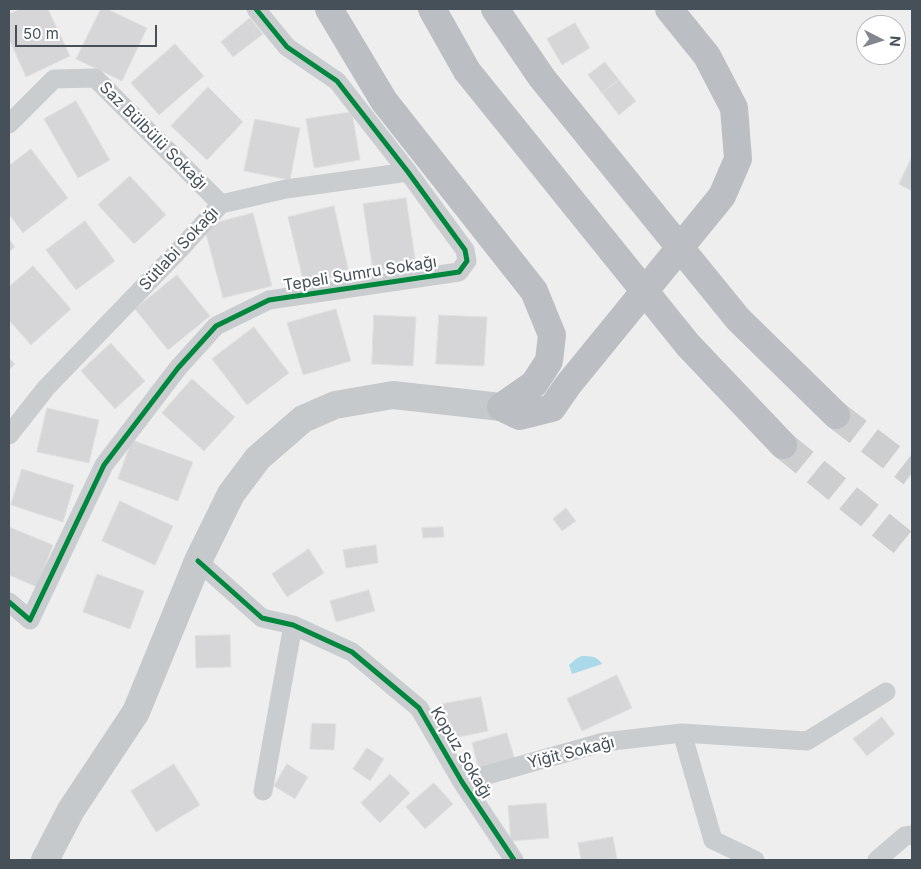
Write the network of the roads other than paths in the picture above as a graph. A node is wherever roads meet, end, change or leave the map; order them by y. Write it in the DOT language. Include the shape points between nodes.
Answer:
graph roads {
  1 [pos="256,9"];
  2 [pos="329,9"];
  3 [pos="334,9"];
  4 [pos="422,9"];
  5 [pos="432,9"];
  6 [pos="495,9"];
  7 [pos="514,9"];
  8 [pos="669,9"];
  9 [pos="351,46"];
  10 [pos="468,71"];
  11 [pos="542,78"];
  12 [pos="9,124"];
  13 [pos="408,172"];
  14 [pos="221,204"];
  15 [pos="500,406"];
  16 [pos="836,415"];
  17 [pos="9,435"];
  18 [pos="784,445"];
  19 [pos="198,561"];
  20 [pos="9,602"];
  21 [pos="293,625"];
  22 [pos="886,692"];
  23 [pos="682,733"];
  24 [pos="462,782"];
  25 [pos="263,791"];
  26 [pos="912,835"];
  27 [pos="45,860"];
  28 [pos="514,860"];
  29 [pos="755,860"];
  30 [pos="877,860"];
  1 -- 13 [label="street, Tepeli Sumru Sokağı" via="287,47 337,81"];
  2 -- 9 [label="highway"];
  3 -- 9 [label="highway"];
  4 -- 10 [label="highway"];
  5 -- 10 [label="highway"];
  6 -- 11 [label="highway"];
  7 -- 11 [label="highway"];
  8 -- 15 [label="highway" via="707,56 734,108 738,158 722,196 552,408 520,416"];
  9 -- 15 [label="highway" via="384,101 534,291 552,335 549,361 534,384"];
  10 -- 18 [label="highway" via="688,345"];
  11 -- 16 [label="highway" via="738,319"];
  12 -- 14 [label="street, Saz Bülbülü Sokağı" via="54,79 95,78"];
  13 -- 14 [label="street, Sütlabi Sokağı" via="286,188"];
  13 -- 20 [label="street, Tepeli Sumru Sokağı" via="465,250 467,261 459,272 269,300 216,326 178,368 104,465 30,620"];
  14 -- 17 [label="street, Sütlabi Sokağı" via="46,388"];
  15 -- 19 [label="main road" via="393,395 334,405 302,419 258,458 231,494"];
  19 -- 21 [label="street, Kopuz Sokağı" via="262,618"];
  19 -- 27 [label="main road" via="136,712 70,810"];
  21 -- 24 [label="street, Kopuz Sokağı" via="352,652 419,708"];
  21 -- 25 [label="street"];
  22 -- 23 [label="street, Yiğit Sokağı" via="807,742"];
  23 -- 24 [label="street, Yiğit Sokağı" via="604,742"];
  23 -- 29 [label="street" via="713,840"];
  24 -- 28 [label="street, Kopuz Sokağı"];
  26 -- 30 [label="street" via="905,836"];
}
